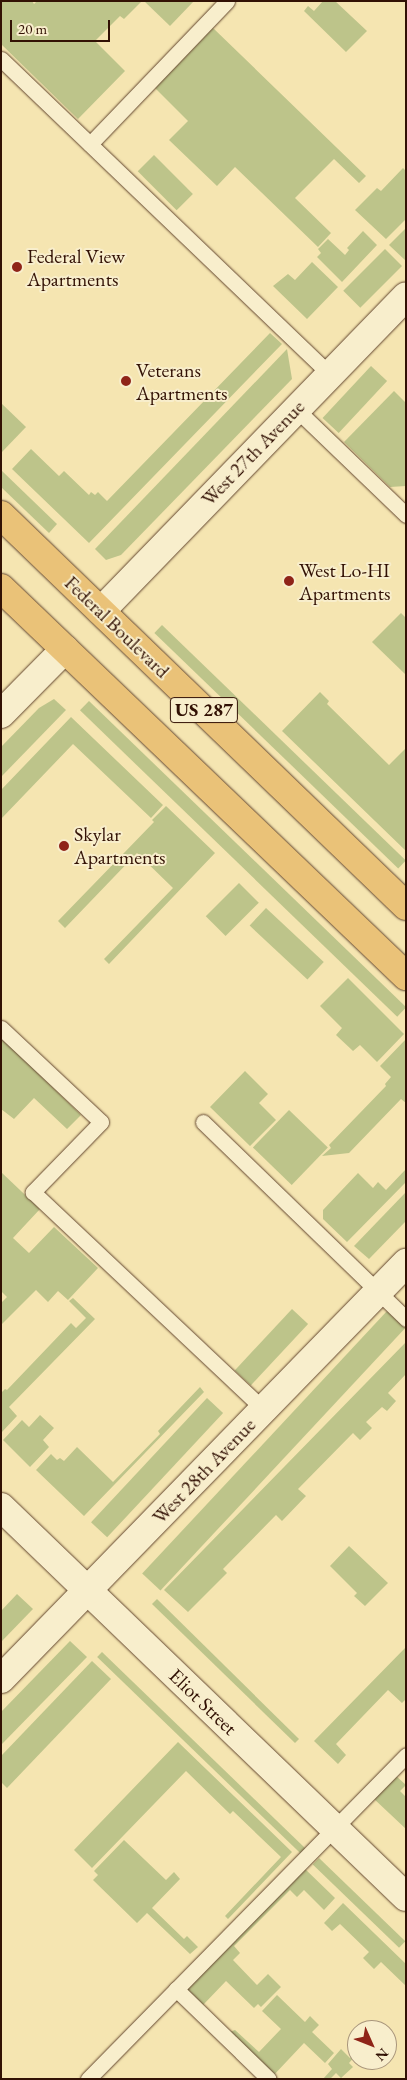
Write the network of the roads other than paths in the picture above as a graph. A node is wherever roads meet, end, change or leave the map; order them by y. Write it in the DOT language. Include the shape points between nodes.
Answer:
graph roads {
  1 [pos="227,1"];
  2 [pos="1,59"];
  3 [pos="90,144"];
  4 [pos="406,296"];
  5 [pos="330,374"];
  6 [pos="296,409"];
  7 [pos="1,515"];
  8 [pos="406,516"];
  9 [pos="1,588"];
  10 [pos="101,611"];
  11 [pos="65,648"];
  12 [pos="1,714"];
  13 [pos="406,906"];
  14 [pos="406,976"];
  15 [pos="1,1028"];
  16 [pos="203,1122"];
  17 [pos="406,1262"];
  18 [pos="378,1292"];
  19 [pos="406,1319"];
  20 [pos="264,1409"];
  21 [pos="1,1507"];
  22 [pos="88,1590"];
  23 [pos="1,1679"];
  24 [pos="406,1755"];
  25 [pos="334,1828"];
  26 [pos="406,1898"];
  27 [pos="176,1989"];
  28 [pos="88,2079"];
  29 [pos="268,2079"];
  1 -- 3 [label="lane"];
  2 -- 3 [label="lane"];
  3 -- 5 [label="lane"];
  4 -- 5 [label="street, West 27th Avenue"];
  5 -- 6 [label="street, West 27th Avenue"];
  6 -- 8 [label="lane"];
  6 -- 10 [label="street, West 27th Avenue"];
  7 -- 10 [label="main road, Federal Boulevard / US 287"];
  9 -- 11 [label="main road, US 287"];
  10 -- 13 [label="main road, Federal Boulevard / US 287"];
  11 -- 12 [label="street"];
  11 -- 14 [label="main road, US 287"];
  15 -- 20 [label="lane" via="101,1122 33,1192"];
  16 -- 18 [label="lane"];
  17 -- 18 [label="street, West 28th Avenue"];
  18 -- 19 [label="lane"];
  18 -- 20 [label="street, West 28th Avenue"];
  20 -- 22 [label="street, West 28th Avenue"];
  21 -- 22 [label="street, Eliot Street"];
  22 -- 23 [label="street, West 28th Avenue"];
  22 -- 25 [label="street, Eliot Street"];
  24 -- 25 [label="lane"];
  25 -- 26 [label="street, Eliot Street"];
  25 -- 27 [label="lane"];
  27 -- 28 [label="lane"];
  27 -- 29 [label="lane"];
}
